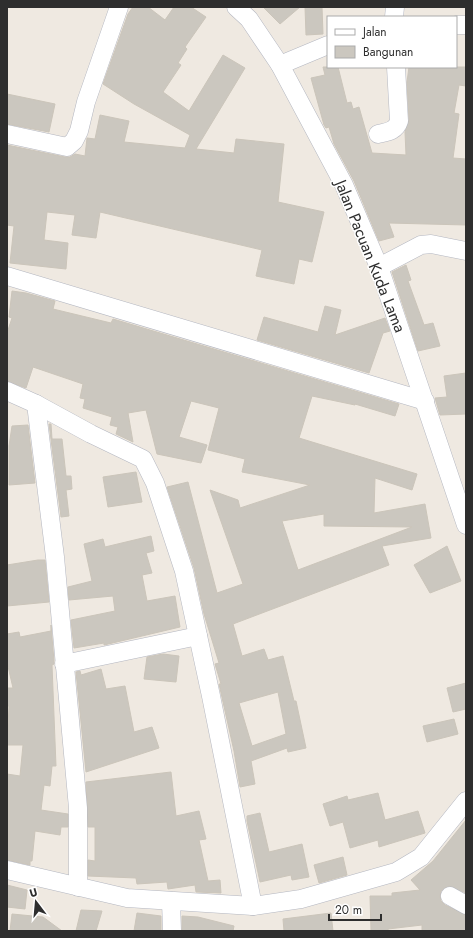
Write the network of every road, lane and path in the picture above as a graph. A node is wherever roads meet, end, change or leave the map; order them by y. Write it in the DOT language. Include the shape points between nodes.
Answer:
graph roads {
  1 [pos="120,7"];
  2 [pos="236,7"];
  3 [pos="327,45"];
  4 [pos="280,65"];
  5 [pos="396,68"];
  6 [pos="7,134"];
  7 [pos="378,134"];
  8 [pos="466,251"];
  9 [pos="379,266"];
  10 [pos="7,276"];
  11 [pos="7,391"];
  12 [pos="425,401"];
  13 [pos="36,404"];
  14 [pos="466,525"];
  15 [pos="198,636"];
  16 [pos="64,664"];
  17 [pos="466,801"];
  18 [pos="7,870"];
  19 [pos="78,887"];
  20 [pos="450,896"];
  21 [pos="171,901"];
  22 [pos="466,905"];
  23 [pos="253,906"];
  24 [pos="172,931"];
  1 -- 6 [label="street" via="74,140 67,147"];
  2 -- 4 [label="street, Jalan Pacuan Kuda Lama" via="249,19"];
  3 -- 4 [label="street"];
  4 -- 9 [label="street, Jalan Pacuan Kuda Lama" via="344,185"];
  5 -- 7 [label="street" via="399,121 393,130"];
  8 -- 9 [label="street" via="431,244 421,245"];
  9 -- 12 [label="street, Jalan Pacuan Kuda Lama"];
  10 -- 12 [label="street"];
  11 -- 13 [label="street"];
  12 -- 14 [label="street, Jalan Pacuan Kuda Lama"];
  13 -- 15 [label="street" via="143,459 155,483 184,571"];
  13 -- 16 [label="street" via="55,557"];
  15 -- 16 [label="street"];
  15 -- 23 [label="street"];
  16 -- 19 [label="street" via="78,808"];
  17 -- 23 [label="street" via="421,858 396,872 301,899"];
  18 -- 19 [label="street"];
  19 -- 21 [label="street" via="127,898"];
  20 -- 22 [label="street"];
  21 -- 23 [label="street"];
  21 -- 24 [label="street"];
}
